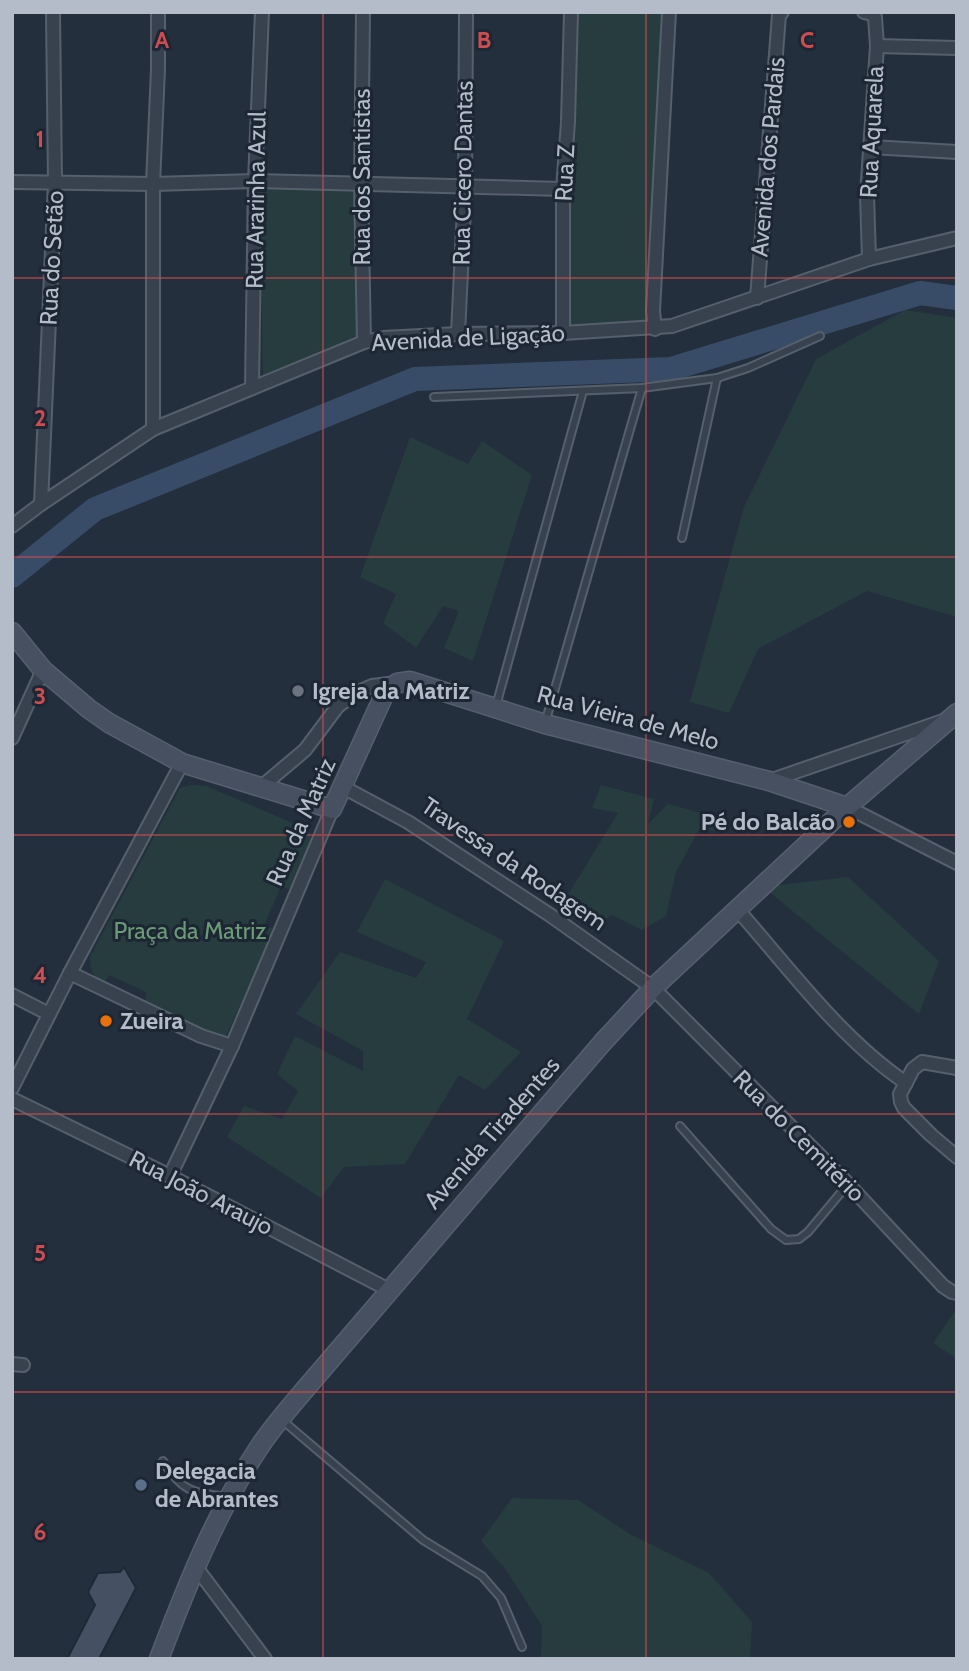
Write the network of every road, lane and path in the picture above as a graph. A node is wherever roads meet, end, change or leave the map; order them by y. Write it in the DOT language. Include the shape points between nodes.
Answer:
graph roads {
  1 [pos="53,12"];
  2 [pos="158,12"];
  3 [pos="262,12"];
  4 [pos="363,12"];
  5 [pos="466,12"];
  6 [pos="571,12"];
  7 [pos="669,12"];
  8 [pos="864,12"];
  9 [pos="780,14"];
  10 [pos="877,46"];
  11 [pos="957,48"];
  12 [pos="871,147"];
  13 [pos="957,152"];
  14 [pos="256,181"];
  15 [pos="12,182"];
  16 [pos="55,182"];
  17 [pos="153,184"];
  18 [pos="361,184"];
  19 [pos="465,187"];
  20 [pos="563,189"];
  21 [pos="957,238"];
  22 [pos="869,259"];
  23 [pos="757,298"];
  24 [pos="655,329"];
  25 [pos="563,333"];
  26 [pos="458,334"];
  27 [pos="820,336"];
  28 [pos="363,342"];
  29 [pos="717,378"];
  30 [pos="252,388"];
  31 [pos="642,388"];
  32 [pos="583,391"];
  33 [pos="434,397"];
  34 [pos="153,429"];
  35 [pos="41,504"];
  36 [pos="12,526"];
  37 [pos="682,538"];
  38 [pos="12,632"];
  39 [pos="43,670"];
  40 [pos="397,683"];
  41 [pos="496,706"];
  42 [pos="953,716"];
  43 [pos="545,724"];
  44 [pos="12,738"];
  45 [pos="182,763"];
  46 [pos="769,781"];
  47 [pos="343,787"];
  48 [pos="260,788"];
  49 [pos="847,807"];
  50 [pos="332,809"];
  51 [pos="957,863"];
  52 [pos="737,909"];
  53 [pos="70,973"];
  54 [pos="653,988"];
  55 [pos="12,995"];
  56 [pos="49,1014"];
  57 [pos="232,1046"];
  58 [pos="957,1068"];
  59 [pos="906,1083"];
  60 [pos="12,1088"];
  61 [pos="12,1099"];
  62 [pos="680,1126"];
  63 [pos="957,1157"];
  64 [pos="170,1176"];
  65 [pos="848,1184"];
  66 [pos="389,1290"];
  67 [pos="957,1293"];
  68 [pos="281,1418"];
  69 [pos="163,1461"];
  70 [pos="230,1497"];
  71 [pos="195,1566"];
  72 [pos="522,1647"];
  73 [pos="159,1659"];
  74 [pos="265,1659"];
  1 -- 16 [label="street, Rua do Setão"];
  2 -- 17 [label="street"];
  3 -- 14 [label="street, Rua Ararinha Azul"];
  4 -- 18 [label="street, Rua dos Santistas"];
  5 -- 19 [label="street, Rua Cicero Dantas"];
  6 -- 20 [label="street, Rua Z"];
  7 -- 24 [label="street"];
  8 -- 10 [label="street, Rua Aquarela" via="875,17"];
  9 -- 23 [label="street, Avenida dos Pardais"];
  10 -- 11 [label="street"];
  10 -- 12 [label="street, Rua Aquarela"];
  12 -- 13 [label="street"];
  12 -- 22 [label="street, Rua Aquarela"];
  14 -- 17 [label="street"];
  14 -- 18 [label="street"];
  14 -- 30 [label="street, Rua Ararinha Azul"];
  15 -- 16 [label="street"];
  16 -- 17 [label="street"];
  16 -- 35 [label="street, Rua do Setão"];
  17 -- 34 [label="street"];
  18 -- 19 [label="street"];
  18 -- 28 [label="street, Rua dos Santistas"];
  19 -- 20 [label="street"];
  19 -- 26 [label="street, Rua Cicero Dantas"];
  20 -- 25 [label="street, Rua Z"];
  21 -- 22 [label="street, Avenida de Ligação"];
  22 -- 23 [label="street, Avenida de Ligação"];
  23 -- 24 [label="street, Avenida de Ligação"];
  24 -- 25 [label="street, Avenida de Ligação"];
  25 -- 26 [label="street, Avenida de Ligação"];
  26 -- 28 [label="street, Avenida de Ligação"];
  27 -- 29 [label="lane"];
  28 -- 30 [label="street, Avenida de Ligação"];
  29 -- 31 [label="lane"];
  29 -- 37 [label="lane"];
  30 -- 34 [label="street, Avenida de Ligação"];
  31 -- 32 [label="lane"];
  31 -- 43 [label="lane"];
  32 -- 33 [label="lane"];
  32 -- 41 [label="lane"];
  34 -- 35 [label="street, Avenida de Ligação"];
  35 -- 36 [label="street, Avenida de Ligação"];
  38 -- 39 [label="street"];
  39 -- 44 [label="street"];
  39 -- 45 [label="street" via="89,709"];
  40 -- 41 [label="street, Rua Vieira de Melo" via="417,682"];
  40 -- 47 [label="street, Rua da Matriz" via="384,695"];
  40 -- 48 [label="street" via="372,686 338,706 305,750"];
  41 -- 43 [label="street, Rua Vieira de Melo"];
  42 -- 46 [label="street"];
  42 -- 49 [label="street, Avenida Tiradentes"];
  43 -- 46 [label="street, Rua Vieira de Melo"];
  45 -- 48 [label="street"];
  45 -- 53 [label="street"];
  46 -- 49 [label="street, Rua Vieira de Melo"];
  47 -- 50 [label="street, Rua da Matriz"];
  47 -- 54 [label="street, Travessa da Rodagem" via="408,822"];
  48 -- 50 [label="street"];
  49 -- 51 [label="street"];
  49 -- 52 [label="street, Avenida Tiradentes"];
  50 -- 57 [label="street, Rua da Matriz"];
  52 -- 54 [label="street, Avenida Tiradentes"];
  52 -- 59 [label="street" via="839,1025 877,1063"];
  53 -- 56 [label="street"];
  53 -- 57 [label="street" via="201,1036"];
  54 -- 65 [label="street, Rua do Cemitério"];
  54 -- 66 [label="street, Avenida Tiradentes"];
  55 -- 56 [label="street"];
  56 -- 60 [label="street"];
  57 -- 64 [label="street, Rua da Matriz"];
  58 -- 59 [label="street" via="922,1062"];
  59 -- 63 [label="street" via="900,1094 904,1108"];
  61 -- 64 [label="street, Rua João Araujo"];
  62 -- 65 [label="lane" via="786,1240 799,1239 808,1232"];
  64 -- 66 [label="street, Rua João Araujo"];
  65 -- 67 [label="street, Rua do Cemitério" via="943,1286"];
  66 -- 68 [label="street, Avenida Tiradentes"];
  68 -- 70 [label="street, Avenida Tiradentes"];
  68 -- 72 [label="lane" via="422,1540 482,1576 501,1598"];
  69 -- 70 [label="lane" via="188,1490"];
  70 -- 71 [label="street, Avenida Tiradentes"];
  71 -- 73 [label="street, Avenida Tiradentes"];
  71 -- 74 [label="street"];
}
